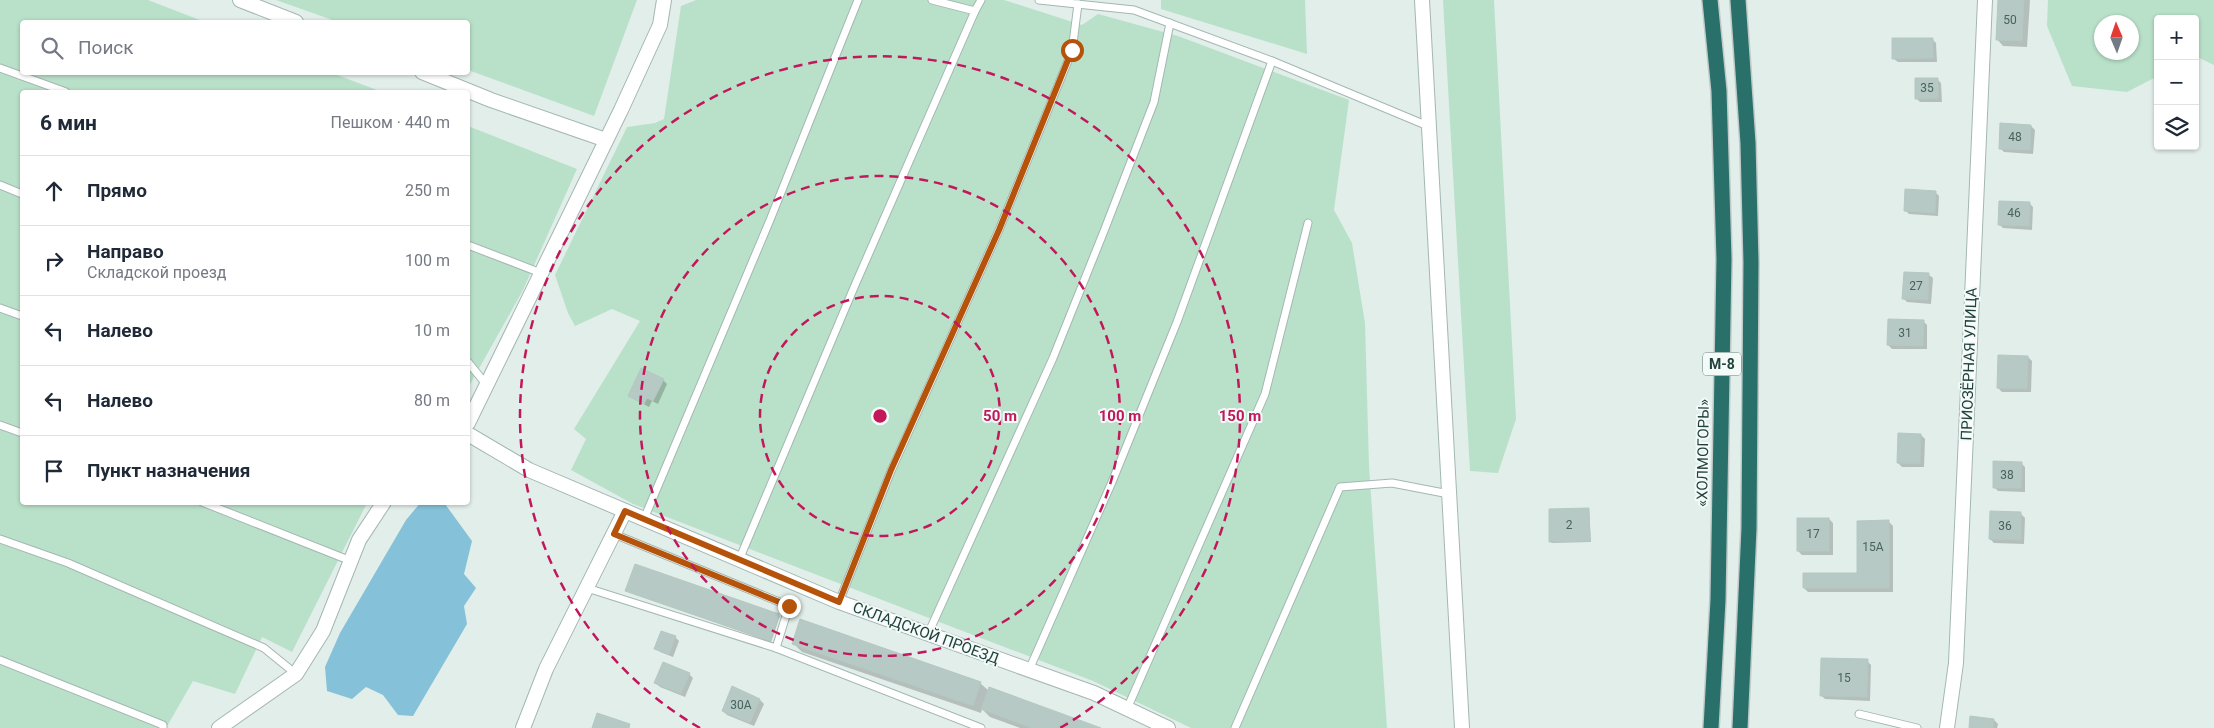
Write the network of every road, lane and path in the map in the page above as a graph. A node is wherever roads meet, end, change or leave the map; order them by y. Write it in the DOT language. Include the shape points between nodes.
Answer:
graph roads {
  1 [pos="240,0"];
  2 [pos="664,0"];
  3 [pos="858,0"];
  4 [pos="932,0"];
  5 [pos="981,0"];
  6 [pos="1039,0"];
  7 [pos="1422,0"];
  8 [pos="1710,0"];
  9 [pos="1738,0"];
  10 [pos="1985,0"];
  11 [pos="1078,4"];
  12 [pos="975,11"];
  13 [pos="291,20"];
  14 [pos="1170,22"];
  15 [pos="1272,61"];
  16 [pos="0,68"];
  17 [pos="429,75"];
  18 [pos="60,90"];
  19 [pos="466,90"];
  20 [pos="470,91"];
  21 [pos="1428,126"];
  22 [pos="606,140"];
  23 [pos="0,185"];
  24 [pos="20,193"];
  25 [pos="1308,223"];
  26 [pos="470,247"];
  27 [pos="541,273"];
  28 [pos="0,308"];
  29 [pos="20,315"];
  30 [pos="470,364"];
  31 [pos="485,383"];
  32 [pos="470,418"];
  33 [pos="0,425"];
  34 [pos="20,433"];
  35 [pos="470,435"];
  36 [pos="1449,494"];
  37 [pos="210,505"];
  38 [pos="382,505"];
  39 [pos="625,511"];
  40 [pos="644,519"];
  41 [pos="614,534"];
  42 [pos="0,539"];
  43 [pos="739,560"];
  44 [pos="351,561"];
  45 [pos="587,588"];
  46 [pos="839,602"];
  47 [pos="928,634"];
  48 [pos="776,648"];
  49 [pos="0,660"];
  50 [pos="1029,670"];
  51 [pos="296,674"];
  52 [pos="1127,709"];
  53 [pos="1859,714"];
  54 [pos="163,728"];
  55 [pos="219,728"];
  56 [pos="523,728"];
  57 [pos="981,728"];
  58 [pos="1168,728"];
  59 [pos="1235,728"];
  60 [pos="1462,728"];
  61 [pos="1711,728"];
  62 [pos="1740,728"];
  63 [pos="1917,728"];
  64 [pos="1947,728"];
  1 -- 13 [label="street"];
  2 -- 22 [label="street" via="660,24"];
  3 -- 40 [label="lane" via="770,220"];
  4 -- 12 [label="lane"];
  5 -- 12 [label="lane"];
  6 -- 11 [label="lane"];
  7 -- 21 [label="street"];
  8 -- 61 [label="highway, «ХОЛМОГОРЫ» / М-8" via="1719,91 1724,259 1718,600"];
  9 -- 62 [label="highway, М-8" via="1748,143 1751,262 1749,528"];
  10 -- 64 [label="street, ПРИОЗЁРНАЯ УЛИЦА" via="1956,663"];
  11 -- 14 [label="lane" via="1134,10"];
  11 -- 46 [label="lane" via="1072,50 999,230 891,470"];
  12 -- 43 [label="lane"];
  14 -- 15 [label="lane"];
  14 -- 47 [label="lane" via="1154,102 1104,231 1049,366"];
  15 -- 21 [label="lane"];
  15 -- 50 [label="lane" via="1177,322 1112,482"];
  16 -- 18 [label="lane"];
  17 -- 19 [label="street"];
  20 -- 22 [label="street"];
  21 -- 36 [label="street"];
  22 -- 27 [label="street"];
  23 -- 24 [label="lane"];
  25 -- 52 [label="lane" via="1265,394"];
  26 -- 27 [label="lane"];
  27 -- 31 [label="street"];
  28 -- 29 [label="lane"];
  30 -- 31 [label="lane"];
  31 -- 32 [label="street"];
  33 -- 34 [label="lane"];
  35 -- 39 [label="street, СКЛАДСКОЙ ПРОЕЗД" via="529,470"];
  36 -- 59 [label="lane" via="1392,483 1340,487"];
  36 -- 60 [label="street"];
  37 -- 44 [label="lane"];
  38 -- 44 [label="street" via="359,540"];
  39 -- 40 [label="street, СКЛАДСКОЙ ПРОЕЗД"];
  39 -- 41 [label="street"];
  40 -- 43 [label="street, СКЛАДСКОЙ ПРОЕЗД"];
  41 -- 45 [label="street"];
  41 -- 48 [label="lane" via="789,606"];
  42 -- 51 [label="lane" via="68,564 264,648"];
  43 -- 46 [label="street, СКЛАДСКОЙ ПРОЕЗД"];
  44 -- 51 [label="street" via="323,631"];
  45 -- 48 [label="lane"];
  45 -- 56 [label="street" via="546,669"];
  46 -- 47 [label="street, СКЛАДСКОЙ ПРОЕЗД"];
  47 -- 50 [label="street, СКЛАДСКОЙ ПРОЕЗД"];
  48 -- 57 [label="lane"];
  49 -- 54 [label="lane" via="163,725"];
  50 -- 52 [label="street, СКЛАДСКОЙ ПРОЕЗД"];
  51 -- 55 [label="street"];
  52 -- 58 [label="street, СКЛАДСКОЙ ПРОЕЗД"];
  53 -- 63 [label="lane"];
}
